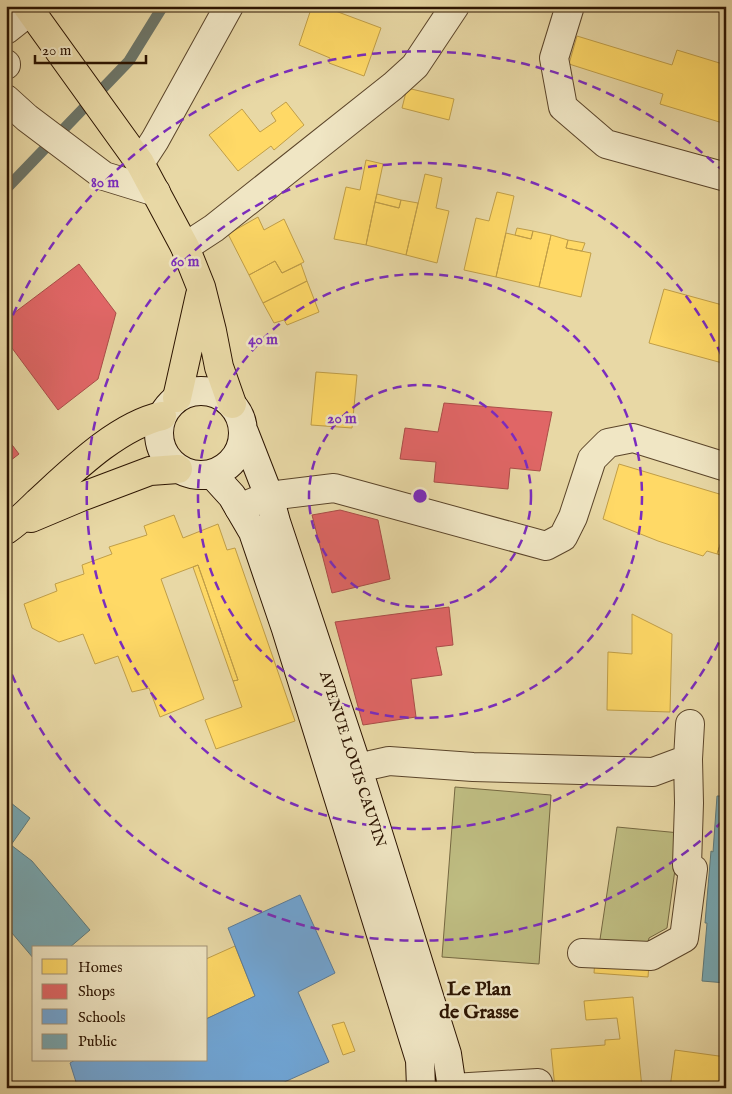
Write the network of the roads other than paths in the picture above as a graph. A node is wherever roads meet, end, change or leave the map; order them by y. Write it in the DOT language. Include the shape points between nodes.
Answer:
graph roads {
  1 [pos="229,6"];
  2 [pos="455,6"];
  3 [pos="570,6"];
  4 [pos="28,9"];
  5 [pos="6,30"];
  6 [pos="6,100"];
  7 [pos="140,163"];
  8 [pos="726,177"];
  9 [pos="156,192"];
  10 [pos="186,248"];
  11 [pos="201,287"];
  12 [pos="232,404"];
  13 [pos="170,406"];
  14 [pos="244,432"];
  15 [pos="726,467"];
  16 [pos="178,469"];
  17 [pos="212,474"];
  18 [pos="269,496"];
  19 [pos="240,508"];
  20 [pos="9,528"];
  21 [pos="690,724"];
  22 [pos="688,759"];
  23 [pos="358,769"];
  24 [pos="331,774"];
  25 [pos="582,953"];
  26 [pos="421,1088"];
  27 [pos="452,1088"];
  28 [pos="539,1088"];
  1 -- 7 [label="street"];
  2 -- 10 [label="street" via="415,66 393,86"];
  3 -- 8 [label="street" via="554,58 563,107 606,144"];
  4 -- 5 [label="street"];
  4 -- 7 [label="main road"];
  6 -- 9 [label="street" via="104,176"];
  7 -- 9 [label="main road"];
  9 -- 10 [label="main road"];
  10 -- 11 [label="main road"];
  11 -- 12 [label="main road" via="219,367"];
  11 -- 13 [label="main road"];
  12 -- 13 [label="street" via="211,392 200,391 188,393"];
  12 -- 14 [label="street"];
  13 -- 16 [label="street" via="159,427 159,439 162,451"];
  13 -- 20 [label="main road" via="131,427 89,457"];
  14 -- 17 [label="street" via="235,459"];
  14 -- 18 [label="street, AVENUE LOUIS CAUVIN"];
  15 -- 18 [label="street" via="633,438 608,443 592,459 573,517 562,537 546,546 334,488"];
  16 -- 17 [label="street" via="195,476"];
  16 -- 20 [label="main road" via="150,471"];
  17 -- 19 [label="street, AVENUE LOUIS CAUVIN"];
  18 -- 19 [label="street"];
  18 -- 23 [label="street, AVENUE LOUIS CAUVIN"];
  19 -- 24 [label="street, AVENUE LOUIS CAUVIN" via="253,532"];
  21 -- 22 [label="street"];
  22 -- 23 [label="street" via="653,772 389,761"];
  22 -- 25 [label="street" via="687,865 693,869 684,938 651,956"];
  23 -- 24 [label="street"];
  23 -- 27 [label="street, AVENUE LOUIS CAUVIN" via="447,1054"];
  24 -- 26 [label="street, AVENUE LOUIS CAUVIN" via="420,1060"];
  27 -- 28 [label="street" via="538,1083"];
}
